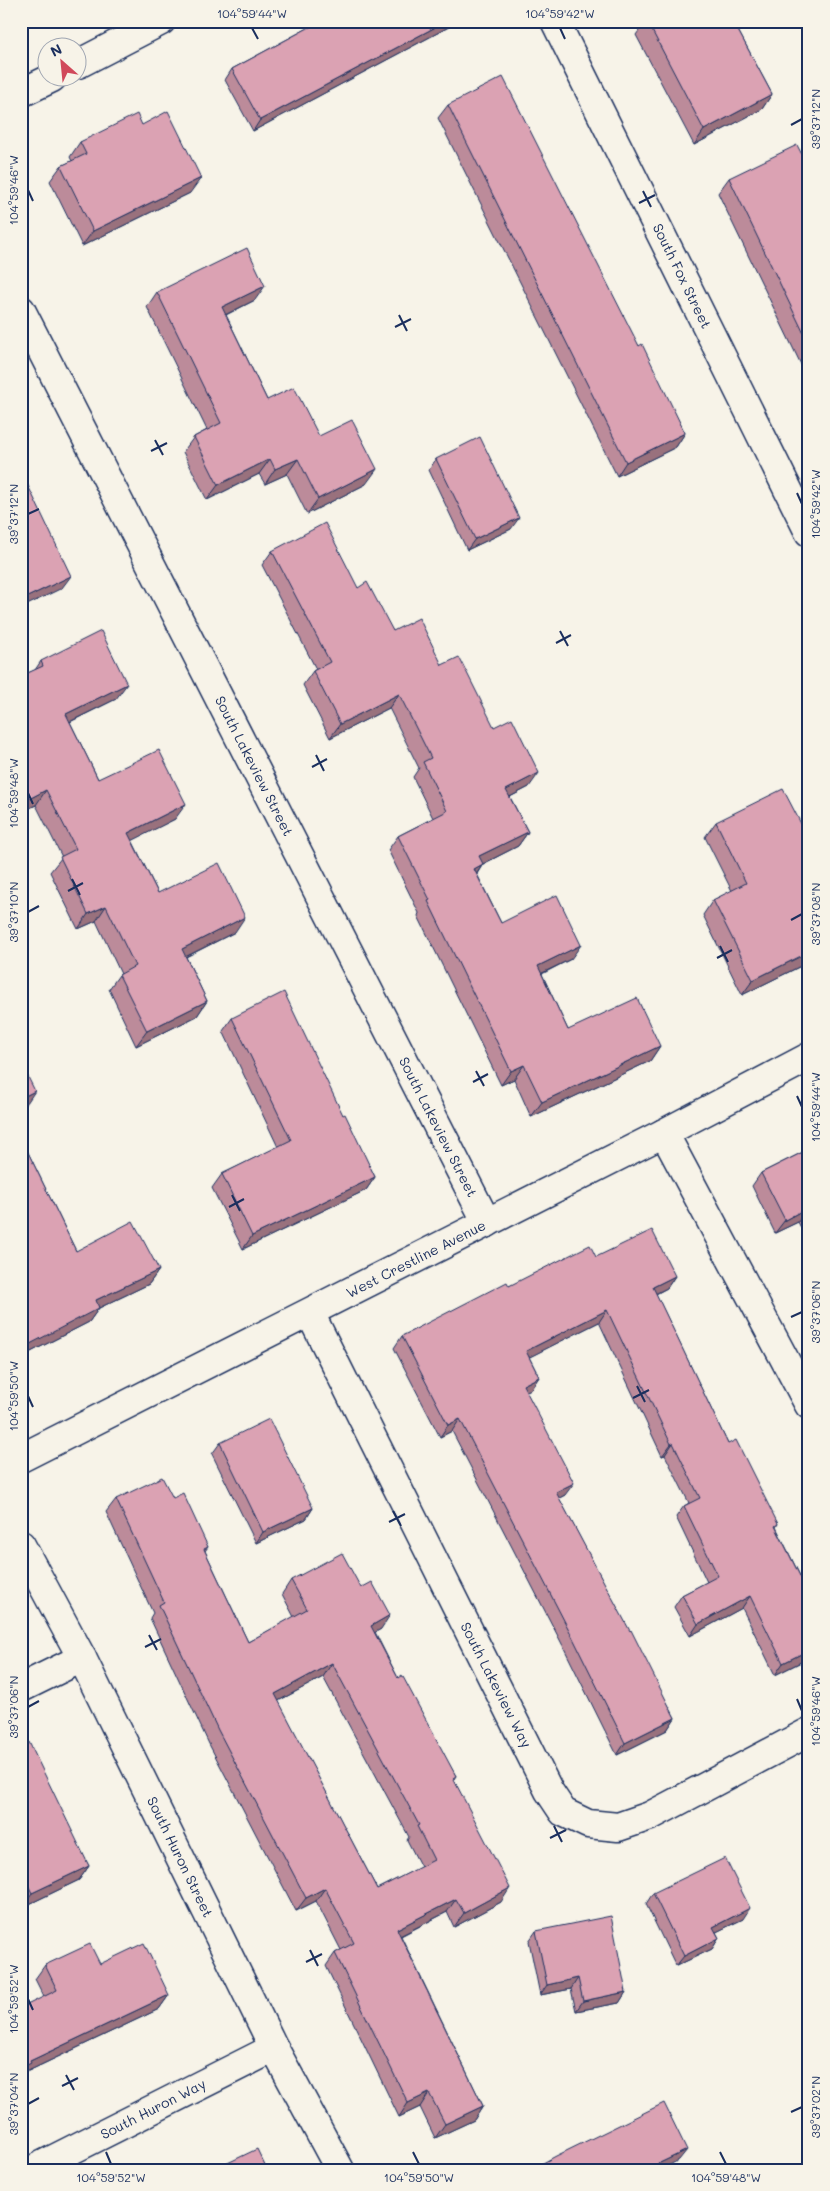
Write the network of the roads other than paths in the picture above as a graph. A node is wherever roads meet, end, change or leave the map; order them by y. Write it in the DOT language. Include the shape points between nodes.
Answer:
graph roads {
  1 [pos="161,21"];
  2 [pos="555,21"];
  3 [pos="88,59"];
  4 [pos="38,85"];
  5 [pos="21,93"];
  6 [pos="21,310"];
  7 [pos="809,532"];
  8 [pos="809,1057"];
  9 [pos="664,1133"];
  10 [pos="487,1223"];
  11 [pos="310,1313"];
  12 [pos="809,1405"];
  13 [pos="21,1458"];
  14 [pos="21,1545"];
  15 [pos="82,1658"];
  16 [pos="21,1688"];
  17 [pos="809,1732"];
  18 [pos="274,2048"];
  19 [pos="32,2170"];
  20 [pos="340,2170"];
  1 -- 3 [label="street"];
  2 -- 7 [label="street, South Fox Street"];
  4 -- 5 [label="street"];
  6 -- 10 [label="street, South Lakeview Street"];
  8 -- 9 [label="street, West Crestline Avenue"];
  9 -- 10 [label="street, West Crestline Avenue"];
  9 -- 12 [label="street"];
  10 -- 11 [label="street, West Crestline Avenue"];
  11 -- 13 [label="street, West Crestline Avenue"];
  11 -- 17 [label="street, South Lakeview Way" via="549,1791 563,1812 588,1824 618,1827 650,1816"];
  14 -- 15 [label="street, South Huron Street"];
  15 -- 16 [label="street"];
  15 -- 18 [label="street, South Huron Street"];
  18 -- 19 [label="street, South Huron Way"];
  18 -- 20 [label="street, South Huron Street"];
}
